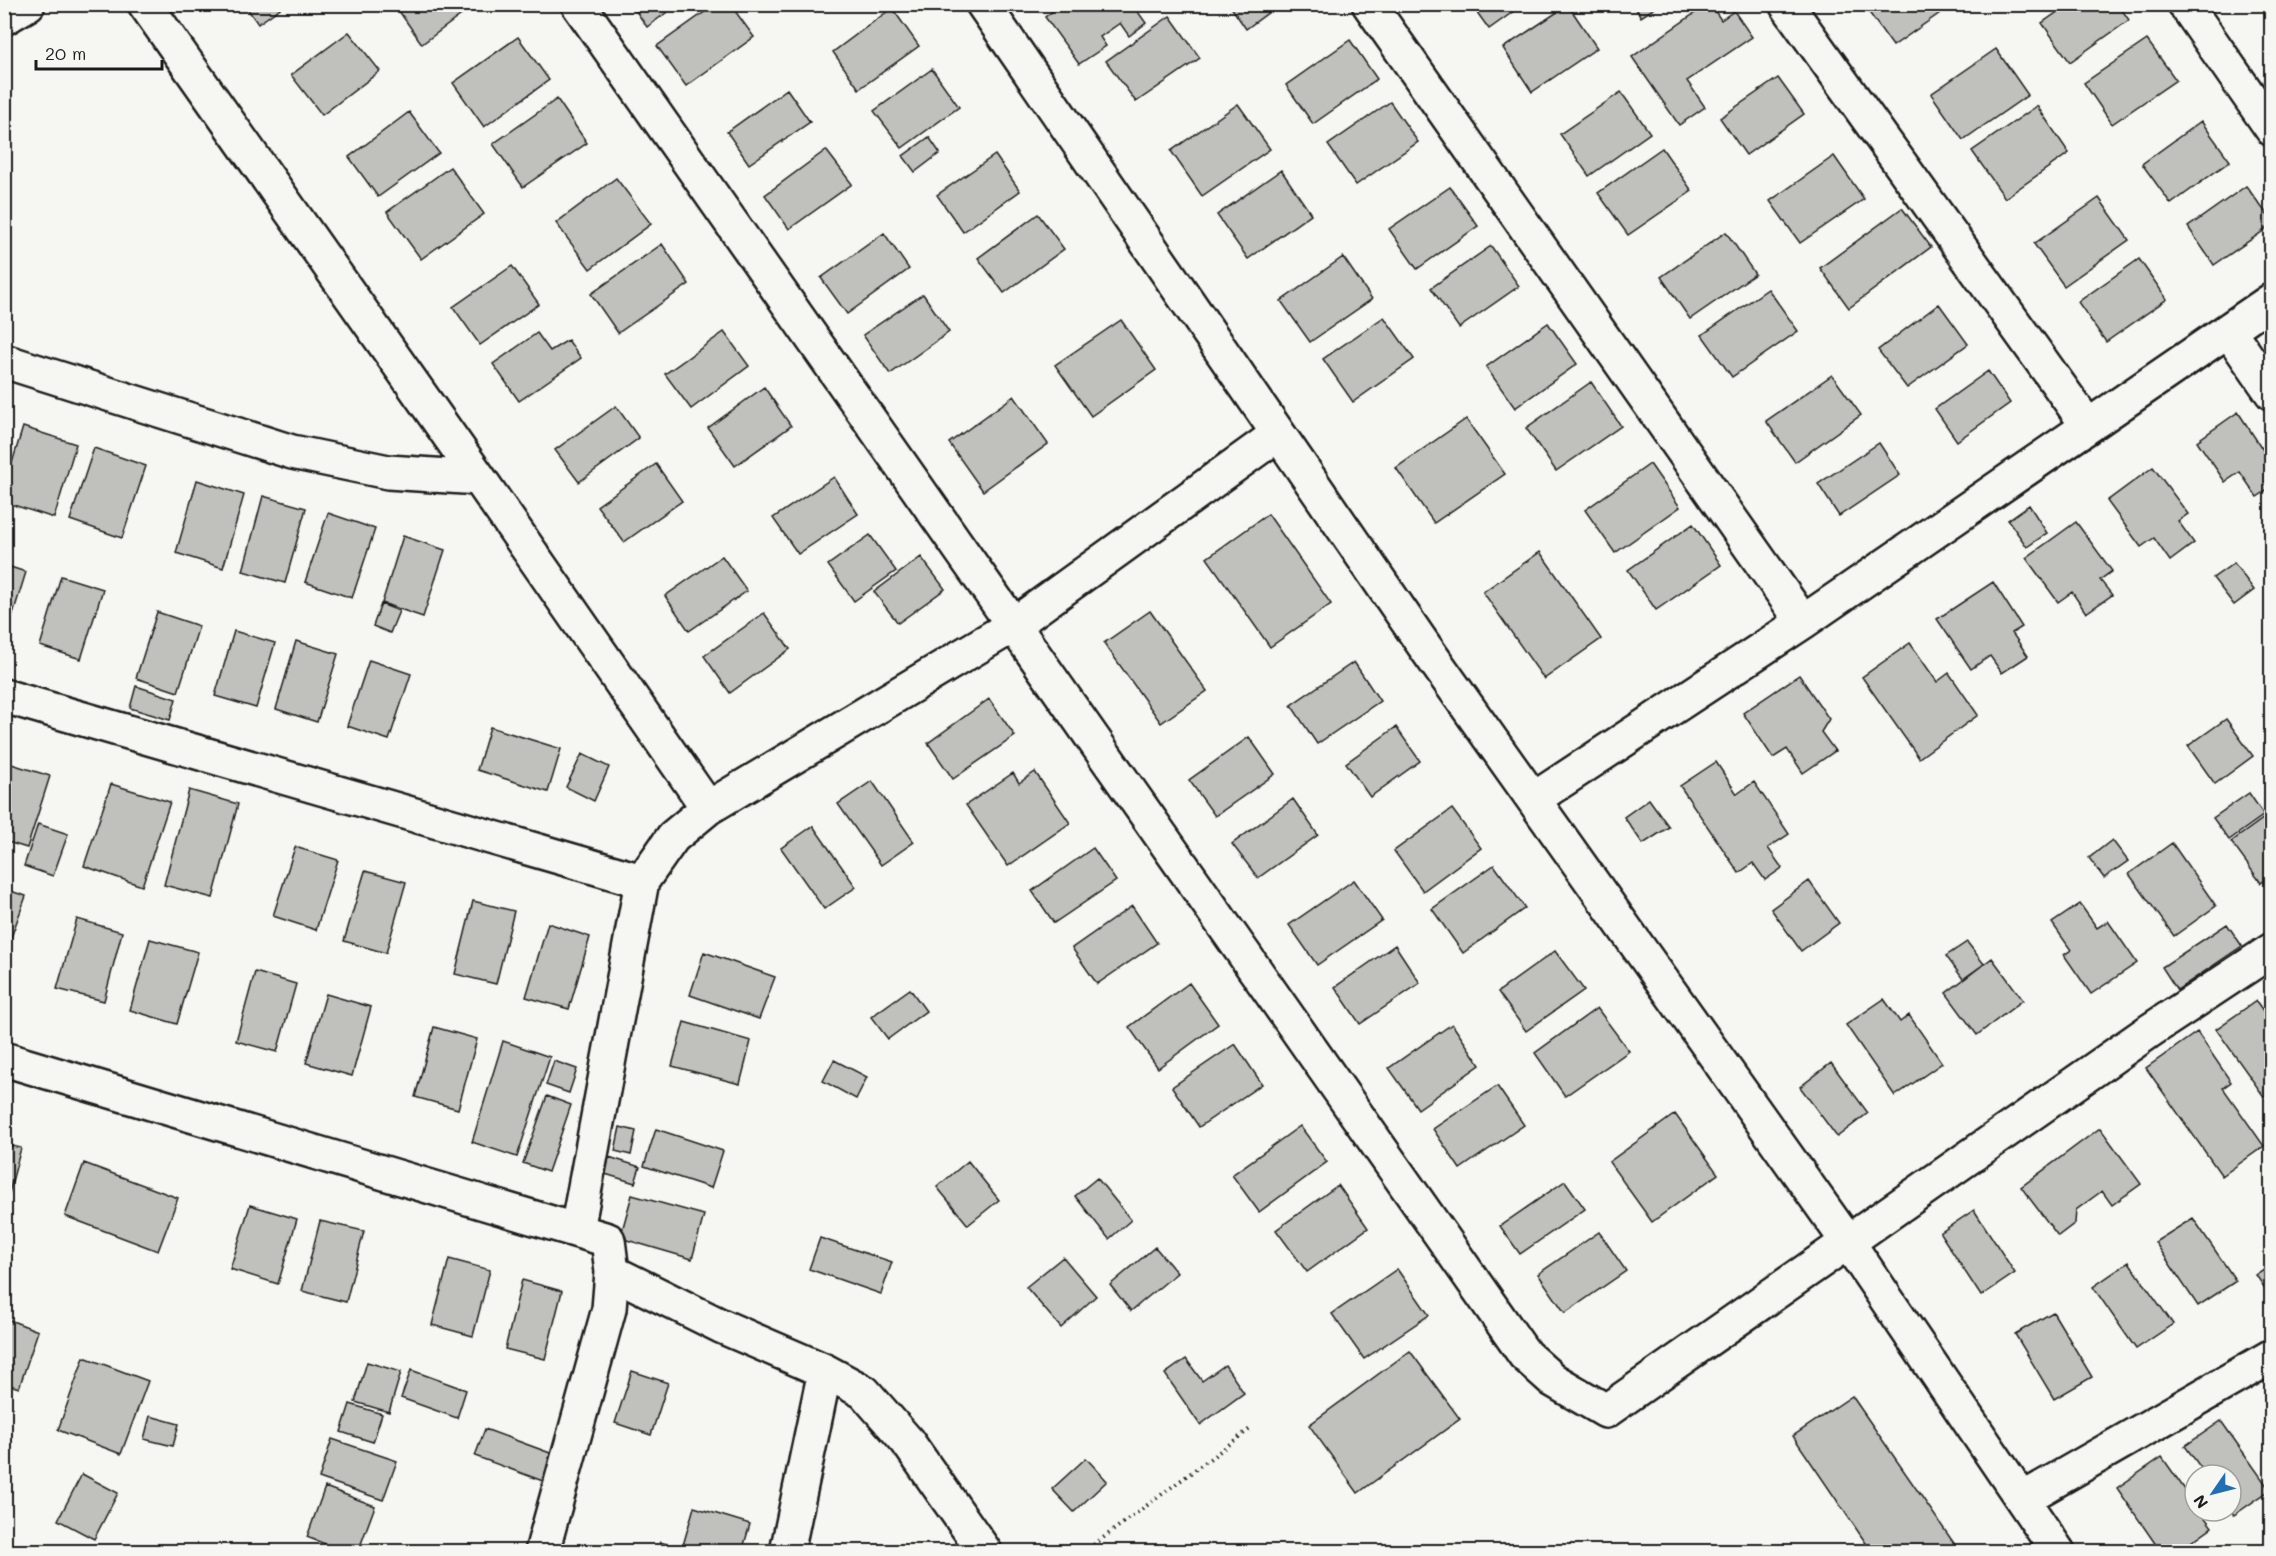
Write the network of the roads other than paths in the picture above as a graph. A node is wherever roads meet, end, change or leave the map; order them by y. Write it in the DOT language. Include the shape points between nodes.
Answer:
graph roads {
  1 [pos="28,4"];
  2 [pos="145,4"];
  3 [pos="578,4"];
  4 [pos="983,4"];
  5 [pos="1369,4"];
  6 [pos="1786,4"];
  7 [pos="2185,4"];
  8 [pos="4,18"];
  9 [pos="2271,129"];
  10 [pos="2271,300"];
  11 [pos="2229,331"];
  12 [pos="4,361"];
  13 [pos="2271,393"];
  14 [pos="2088,426"];
  15 [pos="1278,434"];
  16 [pos="479,478"];
  17 [pos="1803,622"];
  18 [pos="1012,626"];
  19 [pos="4,696"];
  20 [pos="1534,799"];
  21 [pos="708,808"];
  22 [pos="642,881"];
  23 [pos="2271,950"];
  24 [pos="4,1059"];
  25 [pos="577,1230"];
  26 [pos="1847,1241"];
  27 [pos="612,1272"];
  28 [pos="2271,1356"];
  29 [pos="825,1371"];
  30 [pos="2023,1499"];
  31 [pos="542,1551"];
  32 [pos="788,1551"];
  33 [pos="985,1551"];
  34 [pos="2058,1551"];
  1 -- 8 [label="street"];
  2 -- 16 [label="street"];
  3 -- 18 [label="street"];
  4 -- 15 [label="street"];
  5 -- 17 [label="street"];
  6 -- 14 [label="street"];
  7 -- 9 [label="street"];
  10 -- 11 [label="street"];
  11 -- 13 [label="street"];
  11 -- 14 [label="street"];
  12 -- 16 [label="street" via="292,452 388,472"];
  14 -- 17 [label="street"];
  15 -- 18 [label="street"];
  15 -- 20 [label="street"];
  16 -- 21 [label="street"];
  17 -- 20 [label="street"];
  18 -- 21 [label="street"];
  18 -- 26 [label="street" via="1525,1355 1553,1380 1606,1411"];
  19 -- 22 [label="street"];
  20 -- 26 [label="street"];
  21 -- 22 [label="street" via="673,837"];
  22 -- 25 [label="street"];
  23 -- 26 [label="street"];
  24 -- 25 [label="street"];
  25 -- 27 [label="street" via="608,1240"];
  26 -- 30 [label="street"];
  27 -- 29 [label="street" via="721,1326"];
  27 -- 31 [label="street" via="609,1309"];
  28 -- 30 [label="street"];
  29 -- 32 [label="street"];
  29 -- 33 [label="street" via="864,1392 907,1441"];
  30 -- 34 [label="street"];
}
